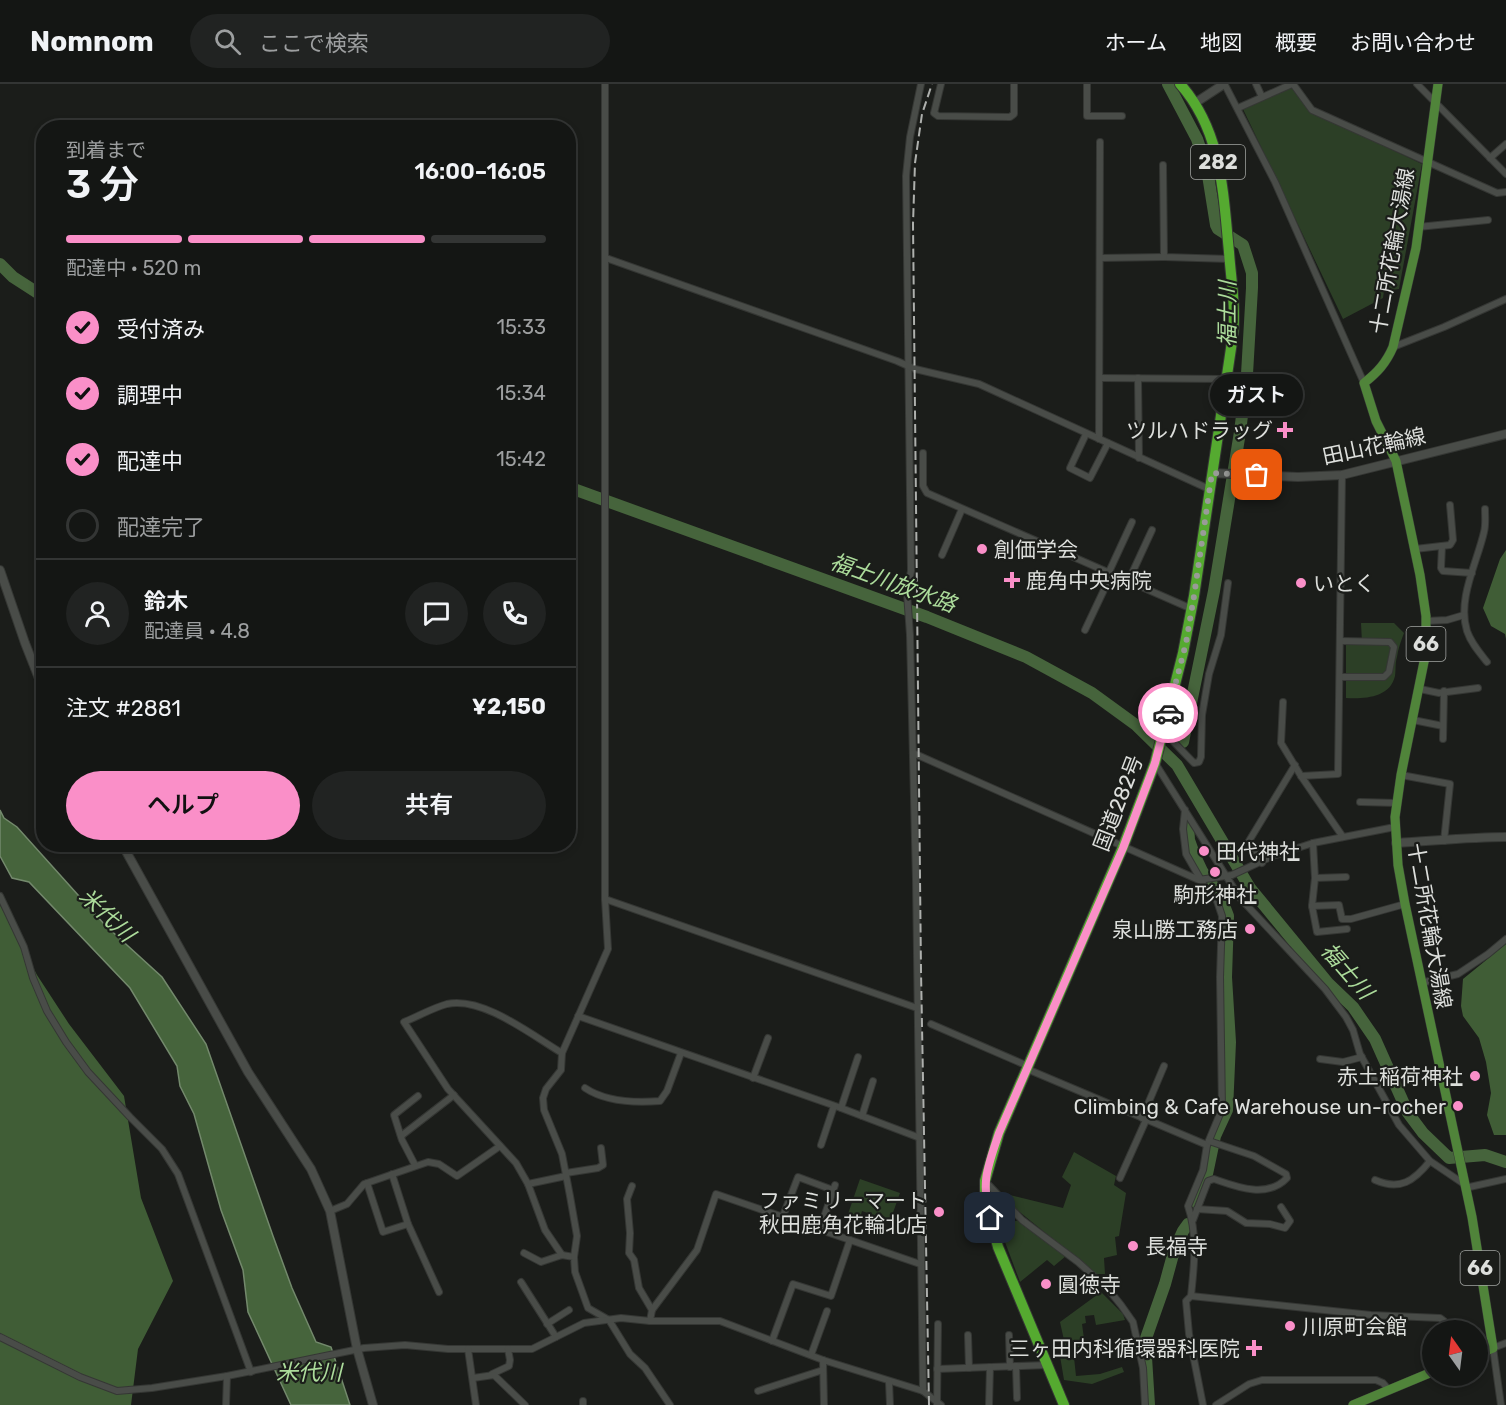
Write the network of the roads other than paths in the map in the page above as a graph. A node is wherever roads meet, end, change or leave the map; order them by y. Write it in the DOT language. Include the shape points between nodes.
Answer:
graph roads {
  1 [pos="605,84"];
  2 [pos="921,84"];
  3 [pos="941,84"];
  4 [pos="1014,84"];
  5 [pos="1087,84"];
  6 [pos="1180,84"];
  7 [pos="1256,84"];
  8 [pos="1293,84"];
  9 [pos="1417,84"];
  10 [pos="1438,84"];
  11 [pos="1225,85"];
  12 [pos="1262,97"];
  13 [pos="1195,103"];
  14 [pos="1435,103"];
  15 [pos="1238,108"];
  16 [pos="1122,116"];
  17 [pos="1100,142"];
  18 [pos="1506,144"];
  19 [pos="1490,158"];
  20 [pos="1427,161"];
  21 [pos="1163,165"];
  22 [pos="1506,174"];
  23 [pos="1506,192"];
  24 [pos="1488,220"];
  25 [pos="1418,226"];
  26 [pos="606,258"];
  27 [pos="1101,258"];
  28 [pos="1164,258"];
  29 [pos="1230,259"];
  30 [pos="1506,299"];
  31 [pos="1393,347"];
  32 [pos="908,366"];
  33 [pos="1100,378"];
  34 [pos="1138,378"];
  35 [pos="1227,379"];
  36 [pos="1364,383"];
  37 [pos="1086,434"];
  38 [pos="1506,435"];
  39 [pos="1100,439"];
  40 [pos="1108,443"];
  41 [pos="923,453"];
  42 [pos="1139,458"];
  43 [pos="1396,461"];
  44 [pos="1212,473"];
  45 [pos="1342,474"];
  46 [pos="1209,489"];
  47 [pos="1450,505"];
  48 [pos="962,509"];
  49 [pos="1485,509"];
  50 [pos="1132,522"];
  51 [pos="1152,530"];
  52 [pos="1442,546"];
  53 [pos="1415,549"];
  54 [pos="942,555"];
  55 [pos="0,570"];
  56 [pos="1472,573"];
  57 [pos="1110,575"];
  58 [pos="1128,582"];
  59 [pos="1228,583"];
  60 [pos="1192,609"];
  61 [pos="1464,615"];
  62 [pos="1426,621"];
  63 [pos="1085,630"];
  64 [pos="1341,642"];
  65 [pos="1487,662"];
  66 [pos="36,669"];
  67 [pos="1340,677"];
  68 [pos="1478,688"];
  69 [pos="1420,689"];
  70 [pos="1444,691"];
  71 [pos="1283,702"];
  72 [pos="1413,720"];
  73 [pos="1443,726"];
  74 [pos="1163,732"];
  75 [pos="1443,739"];
  76 [pos="913,753"];
  77 [pos="1155,763"];
  78 [pos="1295,765"];
  79 [pos="1401,775"];
  80 [pos="1301,776"];
  81 [pos="1360,802"];
  82 [pos="1397,803"];
  83 [pos="1185,810"];
  84 [pos="1395,827"];
  85 [pos="1342,837"];
  86 [pos="1506,837"];
  87 [pos="1444,841"];
  88 [pos="1313,843"];
  89 [pos="1396,843"];
  90 [pos="1123,848"];
  91 [pos="126,852"];
  92 [pos="1259,864"];
  93 [pos="1229,875"];
  94 [pos="1346,877"];
  95 [pos="1315,878"];
  96 [pos="1207,880"];
  97 [pos="0,896"];
  98 [pos="605,899"];
  99 [pos="1405,904"];
  100 [pos="1312,906"];
  101 [pos="1347,929"];
  102 [pos="1506,939"];
  103 [pos="1421,983"];
  104 [pos="917,1008"];
  105 [pos="578,1016"];
  106 [pos="931,1024"];
  107 [pos="768,1038"];
  108 [pos="562,1053"];
  109 [pos="681,1053"];
  110 [pos="858,1057"];
  111 [pos="1362,1058"];
  112 [pos="1320,1059"];
  113 [pos="1164,1066"];
  114 [pos="1028,1067"];
  115 [pos="753,1078"];
  116 [pos="873,1081"];
  117 [pos="585,1088"];
  118 [pos="418,1095"];
  119 [pos="454,1095"];
  120 [pos="838,1107"];
  121 [pos="862,1116"];
  122 [pos="1144,1119"];
  123 [pos="401,1136"];
  124 [pos="920,1138"];
  125 [pos="1208,1143"];
  126 [pos="821,1145"];
  127 [pos="500,1146"];
  128 [pos="600,1148"];
  129 [pos="1430,1161"];
  130 [pos="415,1165"];
  131 [pos="392,1174"];
  132 [pos="566,1174"];
  133 [pos="1120,1178"];
  134 [pos="1506,1179"];
  135 [pos="1375,1180"];
  136 [pos="985,1181"];
  137 [pos="367,1183"];
  138 [pos="528,1184"];
  139 [pos="632,1186"];
  140 [pos="1465,1186"];
  141 [pos="1281,1207"];
  142 [pos="1197,1209"];
  143 [pos="330,1211"];
  144 [pos="783,1216"];
  145 [pos="1192,1223"];
  146 [pos="408,1224"];
  147 [pos="820,1229"];
  148 [pos="850,1240"];
  149 [pos="524,1253"];
  150 [pos="562,1256"];
  151 [pos="574,1257"];
  152 [pos="920,1264"];
  153 [pos="521,1282"];
  154 [pos="439,1292"];
  155 [pos="1191,1296"];
  156 [pos="569,1310"];
  157 [pos="651,1310"];
  158 [pos="827,1311"];
  159 [pos="609,1320"];
  160 [pos="1442,1320"];
  161 [pos="650,1321"];
  162 [pos="547,1324"];
  163 [pos="938,1324"];
  164 [pos="968,1335"];
  165 [pos="1009,1335"];
  166 [pos="0,1337"];
  167 [pos="555,1337"];
  168 [pos="772,1341"];
  169 [pos="1506,1343"];
  170 [pos="1492,1348"];
  171 [pos="468,1349"];
  172 [pos="508,1349"];
  173 [pos="353,1350"];
  174 [pos="1192,1350"];
  175 [pos="1488,1350"];
  176 [pos="1139,1352"];
  177 [pos="811,1355"];
  178 [pos="823,1360"];
  179 [pos="1047,1365"];
  180 [pos="1013,1366"];
  181 [pos="990,1367"];
  182 [pos="969,1368"];
  183 [pos="937,1369"];
  184 [pos="823,1370"];
  185 [pos="254,1371"];
  186 [pos="492,1374"];
  187 [pos="227,1376"];
  188 [pos="1422,1376"];
  189 [pos="473,1378"];
  190 [pos="889,1382"];
  191 [pos="1389,1390"];
  192 [pos="758,1391"];
  193 [pos="923,1391"];
  194 [pos="1017,1398"];
  195 [pos="938,1404"];
  196 [pos="226,1405"];
  197 [pos="373,1405"];
  198 [pos="476,1405"];
  199 [pos="525,1405"];
  200 [pos="670,1405"];
  201 [pos="824,1405"];
  202 [pos="890,1405"];
  203 [pos="989,1405"];
  204 [pos="1064,1405"];
  205 [pos="1145,1405"];
  206 [pos="1203,1405"];
  207 [pos="1216,1405"];
  208 [pos="1353,1405"];
  209 [pos="1501,1405"];
  1 -- 26 [label="street"];
  2 -- 32 [label="street" via="906,176"];
  3 -- 4 [label="street" via="934,113 938,116 1010,117 1014,114"];
  5 -- 16 [label="street" via="1088,116"];
  6 -- 13 [label="highway, 国道282号 / 282"];
  7 -- 12 [label="street"];
  8 -- 12 [label="street"];
  8 -- 20 [label="street" via="1312,110"];
  9 -- 14 [label="street"];
  10 -- 14 [label="main road, 十二所花輪大湯線"];
  11 -- 13 [label="street"];
  11 -- 15 [label="street"];
  12 -- 15 [label="street"];
  13 -- 29 [label="highway, 国道282号 / 282" via="1214,144 1222,179"];
  14 -- 19 [label="street"];
  14 -- 20 [label="main road, 十二所花輪大湯線"];
  15 -- 36 [label="street"];
  17 -- 27 [label="street"];
  18 -- 19 [label="street"];
  19 -- 22 [label="street"];
  20 -- 23 [label="street" via="1497,193"];
  20 -- 25 [label="main road, 十二所花輪大湯線"];
  21 -- 28 [label="street"];
  24 -- 25 [label="street"];
  25 -- 31 [label="main road, 十二所花輪大湯線"];
  26 -- 32 [label="street"];
  26 -- 98 [label="street"];
  27 -- 28 [label="street"];
  27 -- 33 [label="street"];
  28 -- 29 [label="street"];
  29 -- 35 [label="highway, 国道282号 / 282" via="1234,321"];
  30 -- 31 [label="street"];
  31 -- 36 [label="main road, 十二所花輪大湯線" via="1380,371"];
  32 -- 37 [label="street" via="979,384"];
  32 -- 76 [label="street" via="911,571 907,593"];
  33 -- 34 [label="street"];
  33 -- 39 [label="street"];
  34 -- 35 [label="street"];
  34 -- 42 [label="street"];
  35 -- 44 [label="highway, 国道282号 / 282"];
  36 -- 43 [label="main road, 十二所花輪大湯線 / 66" via="1376,421"];
  37 -- 39 [label="street"];
  37 -- 40 [label="street" via="1070,468 1090,478"];
  38 -- 43 [label="street, 田山花輪線"];
  39 -- 40 [label="street"];
  40 -- 42 [label="street"];
  41 -- 48 [label="street" via="923,486 927,493"];
  42 -- 46 [label="street"];
  43 -- 45 [label="street, 田山花輪線"];
  43 -- 53 [label="main road, 十二所花輪大湯線 / 66"];
  44 -- 45 [label="street, 田山花輪線" via="1298,477"];
  44 -- 46 [label="highway, 国道282号 / 282"];
  45 -- 64 [label="street"];
  46 -- 60 [label="highway, 国道282号 / 282"];
  47 -- 52 [label="street" via="1452,540 1450,545"];
  48 -- 54 [label="street"];
  48 -- 57 [label="street"];
  49 -- 56 [label="street" via="1485,529"];
  50 -- 57 [label="street"];
  51 -- 58 [label="street"];
  52 -- 53 [label="street"];
  52 -- 56 [label="street" via="1443,571"];
  53 -- 62 [label="main road, 十二所花輪大湯線 / 66"];
  55 -- 66 [label="street"];
  56 -- 61 [label="street"];
  57 -- 58 [label="street"];
  57 -- 63 [label="street"];
  58 -- 60 [label="street"];
  59 -- 74 [label="street" via="1221,635 1202,715 1199,762 1194,763"];
  60 -- 74 [label="highway, 国道282号 / 282"];
  61 -- 62 [label="street"];
  61 -- 65 [label="street" via="1473,646"];
  62 -- 69 [label="main road, 十二所花輪大湯線 / 66"];
  64 -- 67 [label="street"];
  64 -- 67 [label="street" via="1390,642 1394,647 1389,672 1384,677"];
  67 -- 80 [label="street" via="1338,774"];
  68 -- 70 [label="street"];
  69 -- 70 [label="street"];
  69 -- 72 [label="main road, 十二所花輪大湯線 / 66"];
  70 -- 73 [label="street"];
  71 -- 78 [label="street" via="1281,742"];
  72 -- 73 [label="street"];
  72 -- 79 [label="main road, 十二所花輪大湯線 / 66"];
  73 -- 75 [label="street"];
  74 -- 77 [label="highway, 国道282号 / 282"];
  76 -- 90 [label="street"];
  76 -- 104 [label="street"];
  77 -- 83 [label="street"];
  77 -- 90 [label="highway, 国道282号 / 282"];
  78 -- 80 [label="street"];
  78 -- 92 [label="street" via="1249,841"];
  79 -- 82 [label="main road, 十二所花輪大湯線 / 66"];
  79 -- 87 [label="street" via="1450,784"];
  80 -- 85 [label="street"];
  81 -- 82 [label="street"];
  82 -- 84 [label="main road, 十二所花輪大湯線 / 66"];
  83 -- 93 [label="street"];
  83 -- 96 [label="street" via="1183,843 1193,867"];
  84 -- 85 [label="street"];
  84 -- 89 [label="main road, 十二所花輪大湯線 / 66"];
  85 -- 88 [label="street"];
  86 -- 87 [label="street"];
  87 -- 89 [label="street"];
  88 -- 92 [label="street"];
  88 -- 95 [label="street"];
  89 -- 99 [label="main road, 十二所花輪大湯線 / 66"];
  90 -- 96 [label="street"];
  90 -- 114 [label="highway, 国道282号 / 282"];
  91 -- 143 [label="street" via="248,1072 312,1169"];
  92 -- 93 [label="street"];
  93 -- 96 [label="street"];
  93 -- 111 [label="street" via="1240,898 1339,1008 1353,1030"];
  94 -- 95 [label="street"];
  95 -- 100 [label="street"];
  96 -- 125 [label="street" via="1205,887 1222,915 1222,1109"];
  97 -- 185 [label="street" via="47,1011 66,1042 88,1072 162,1149 178,1174"];
  98 -- 104 [label="street"];
  98 -- 105 [label="street" via="608,949"];
  99 -- 100 [label="street" via="1351,919 1342,919 1339,905"];
  99 -- 103 [label="main road, 十二所花輪大湯線 / 66"];
  100 -- 101 [label="street" via="1317,932"];
  102 -- 103 [label="street" via="1458,974"];
  103 -- 140 [label="main road, 十二所花輪大湯線 / 66"];
  104 -- 124 [label="street"];
  105 -- 108 [label="street"];
  105 -- 109 [label="street"];
  106 -- 114 [label="street"];
  107 -- 115 [label="street"];
  108 -- 119 [label="street" via="504,1017 472,1005 447,1004 404,1023"];
  108 -- 132 [label="street" via="561,1070 543,1098"];
  109 -- 115 [label="street"];
  109 -- 117 [label="street" via="660,1101 608,1099"];
  110 -- 120 [label="street"];
  111 -- 112 [label="street" via="1343,1062"];
  111 -- 129 [label="street" via="1399,1125"];
  113 -- 122 [label="street"];
  114 -- 122 [label="street"];
  114 -- 136 [label="highway, 国道282号 / 282" via="999,1133"];
  115 -- 120 [label="street"];
  116 -- 121 [label="street"];
  118 -- 123 [label="street" via="394,1113"];
  119 -- 123 [label="street"];
  119 -- 127 [label="street"];
  120 -- 121 [label="street"];
  120 -- 126 [label="street"];
  121 -- 124 [label="street"];
  122 -- 125 [label="street"];
  122 -- 133 [label="street"];
  123 -- 130 [label="street"];
  124 -- 152 [label="street"];
  125 -- 142 [label="street" via="1261,1159 1287,1178 1251,1191 1214,1179 1209,1181"];
  125 -- 145 [label="street" via="1203,1170 1188,1206"];
  127 -- 130 [label="street" via="457,1176 439,1164"];
  127 -- 138 [label="street"];
  128 -- 132 [label="street" via="603,1165"];
  129 -- 135 [label="street" via="1407,1182 1389,1186"];
  129 -- 140 [label="street"];
  130 -- 131 [label="street"];
  131 -- 137 [label="street"];
  131 -- 146 [label="street"];
  132 -- 138 [label="street"];
  132 -- 151 [label="street" via="578,1236"];
  134 -- 140 [label="street"];
  136 -- 176 [label="street" via="1022,1220 1108,1288 1133,1322"];
  136 -- 179 [label="highway, 国道282号 / 282" via="985,1199 998,1247"];
  137 -- 143 [label="street" via="347,1204"];
  137 -- 146 [label="street" via="383,1232"];
  138 -- 150 [label="street" via="545,1230"];
  139 -- 157 [label="street" via="627,1199 629,1252 639,1288"];
  140 -- 170 [label="main road, 十二所花輪大湯線 / 66"];
  141 -- 142 [label="street" via="1290,1221 1285,1228 1246,1222 1227,1211"];
  142 -- 145 [label="street"];
  143 -- 173 [label="street"];
  144 -- 147 [label="street"];
  144 -- 147 [label="street" via="798,1177 834,1187"];
  144 -- 157 [label="street" via="716,1194 697,1250"];
  145 -- 155 [label="street" via="1195,1254"];
  146 -- 154 [label="street"];
  147 -- 148 [label="street"];
  148 -- 152 [label="street"];
  148 -- 168 [label="street" via="831,1296 793,1284"];
  149 -- 150 [label="street" via="541,1262"];
  150 -- 151 [label="street"];
  151 -- 159 [label="street" via="575,1272 588,1308"];
  152 -- 193 [label="street"];
  153 -- 162 [label="street"];
  155 -- 160 [label="street"];
  155 -- 174 [label="street" via="1186,1300"];
  156 -- 162 [label="street"];
  157 -- 161 [label="street"];
  158 -- 177 [label="street"];
  159 -- 161 [label="street"];
  159 -- 167 [label="street" via="584,1323"];
  159 -- 200 [label="street"];
  161 -- 168 [label="street" via="720,1321"];
  162 -- 167 [label="street"];
  163 -- 183 [label="street"];
  164 -- 182 [label="street"];
  165 -- 180 [label="street"];
  166 -- 187 [label="street" via="117,1391"];
  167 -- 172 [label="street" via="532,1349"];
  168 -- 177 [label="street"];
  169 -- 170 [label="street"];
  170 -- 175 [label="main road"];
  170 -- 209 [label="street"];
  171 -- 172 [label="street"];
  171 -- 173 [label="street" via="405,1345"];
  171 -- 189 [label="street"];
  172 -- 186 [label="street" via="509,1366"];
  173 -- 185 [label="street"];
  173 -- 197 [label="street"];
  174 -- 176 [label="street"];
  174 -- 206 [label="street"];
  176 -- 205 [label="street"];
  177 -- 178 [label="street"];
  178 -- 184 [label="street"];
  178 -- 190 [label="street"];
  179 -- 180 [label="street"];
  179 -- 204 [label="highway, 国道282号 / 282"];
  180 -- 181 [label="street"];
  180 -- 194 [label="street"];
  181 -- 182 [label="street"];
  181 -- 203 [label="street"];
  182 -- 183 [label="street"];
  183 -- 195 [label="street"];
  184 -- 192 [label="street"];
  184 -- 201 [label="street"];
  185 -- 187 [label="street"];
  186 -- 189 [label="street"];
  186 -- 199 [label="street"];
  187 -- 196 [label="street"];
  188 -- 191 [label="main road"];
  189 -- 198 [label="street"];
  190 -- 193 [label="street"];
  190 -- 202 [label="street"];
  191 -- 207 [label="street" via="1376,1380 1262,1380"];
  191 -- 208 [label="main road"];
  193 -- 195 [label="street"];
}
